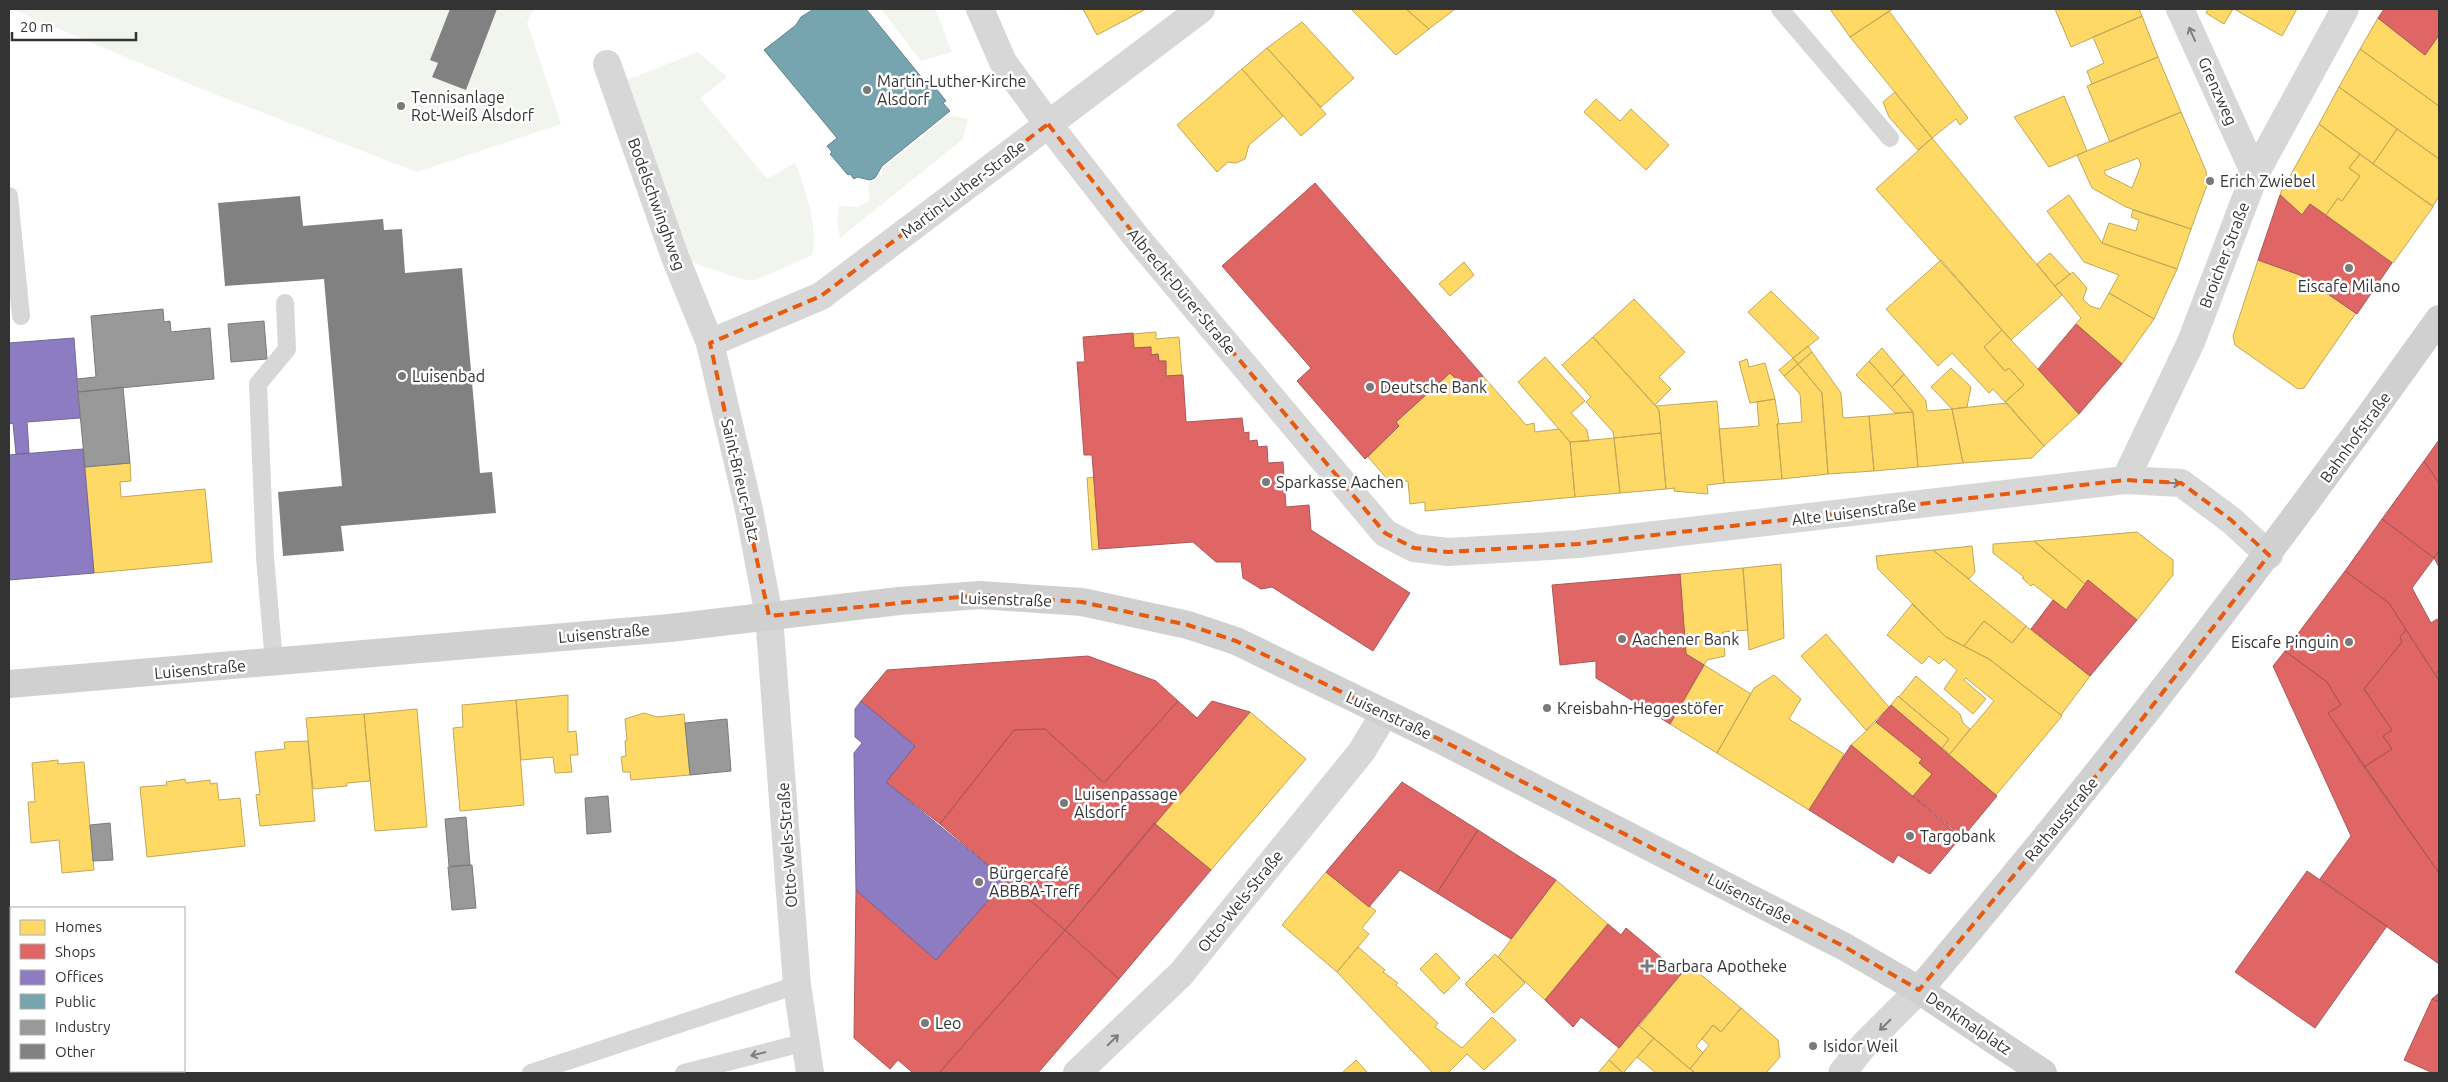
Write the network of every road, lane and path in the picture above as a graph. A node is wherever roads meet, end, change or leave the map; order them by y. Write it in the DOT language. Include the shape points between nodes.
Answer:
graph roads {
  1 [pos="980,9"];
  2 [pos="1201,9"];
  3 [pos="1780,9"];
  4 [pos="2180,9"];
  5 [pos="2345,9"];
  6 [pos="607,64"];
  7 [pos="1048,124"];
  8 [pos="1890,138"];
  9 [pos="2255,174"];
  10 [pos="9,196"];
  11 [pos="285,302"];
  12 [pos="21,316"];
  13 [pos="2439,319"];
  14 [pos="710,344"];
  15 [pos="2124,480"];
  16 [pos="1414,548"];
  17 [pos="2269,555"];
  18 [pos="769,616"];
  19 [pos="274,662"];
  20 [pos="9,684"];
  21 [pos="1384,714"];
  22 [pos="797,984"];
  23 [pos="1919,990"];
  24 [pos="806,1042"];
  25 [pos="531,1073"];
  26 [pos="684,1073"];
  27 [pos="810,1073"];
  28 [pos="1077,1073"];
  29 [pos="1842,1073"];
  30 [pos="2043,1073"];
  1 -- 7 [label="street, Albrecht-Dürer-Straße" via="1003,62"];
  2 -- 7 [label="street, Martin-Luther-Straße"];
  3 -- 8 [label="lane"];
  9 -- 4 [label="street, Grenzweg, one-way"];
  5 -- 9 [label="street, Broicher Straße"];
  6 -- 14 [label="street, Bodelschwinghweg" via="675,257"];
  7 -- 14 [label="street, Martin-Luther-Straße" via="821,296"];
  7 -- 16 [label="street, Albrecht-Dürer-Straße" via="1150,252 1385,533"];
  9 -- 15 [label="street, Broicher Straße" via="2191,342"];
  10 -- 12 [label="lane"];
  11 -- 19 [label="lane" via="287,349 258,384 265,557"];
  13 -- 17 [label="main road, Bahnhofstraße"];
  14 -- 18 [label="street, Saint-Brieuc-Platz" via="749,510"];
  15 -- 16 [label="street, Alte Luisenstraße" via="1578,544 1448,552"];
  15 -- 17 [label="street, Alte Luisenstraße, one-way" via="2181,483 2231,520"];
  17 -- 23 [label="main road, Rathausstraße" via="2129,736"];
  18 -- 19 [label="main road, Luisenstraße" via="670,628"];
  18 -- 21 [label="main road, Luisenstraße" via="980,595 1082,602 1188,625 1236,641"];
  18 -- 22 [label="street, Otto-Wels-Straße"];
  19 -- 20 [label="main road, Luisenstraße"];
  21 -- 23 [label="main road, Luisenstraße" via="1728,886"];
  28 -- 21 [label="street, Otto-Wels-Straße, one-way" via="1180,974 1362,751"];
  22 -- 24 [label="street, Otto-Wels-Straße"];
  22 -- 25 [label="lane"];
  23 -- 29 [label="street, Rathausstraße, one-way" via="1864,1045"];
  23 -- 30 [label="main road, Denkmalplatz"];
  24 -- 26 [label="lane, one-way"];
  24 -- 27 [label="street, Otto-Wels-Straße"];
}
